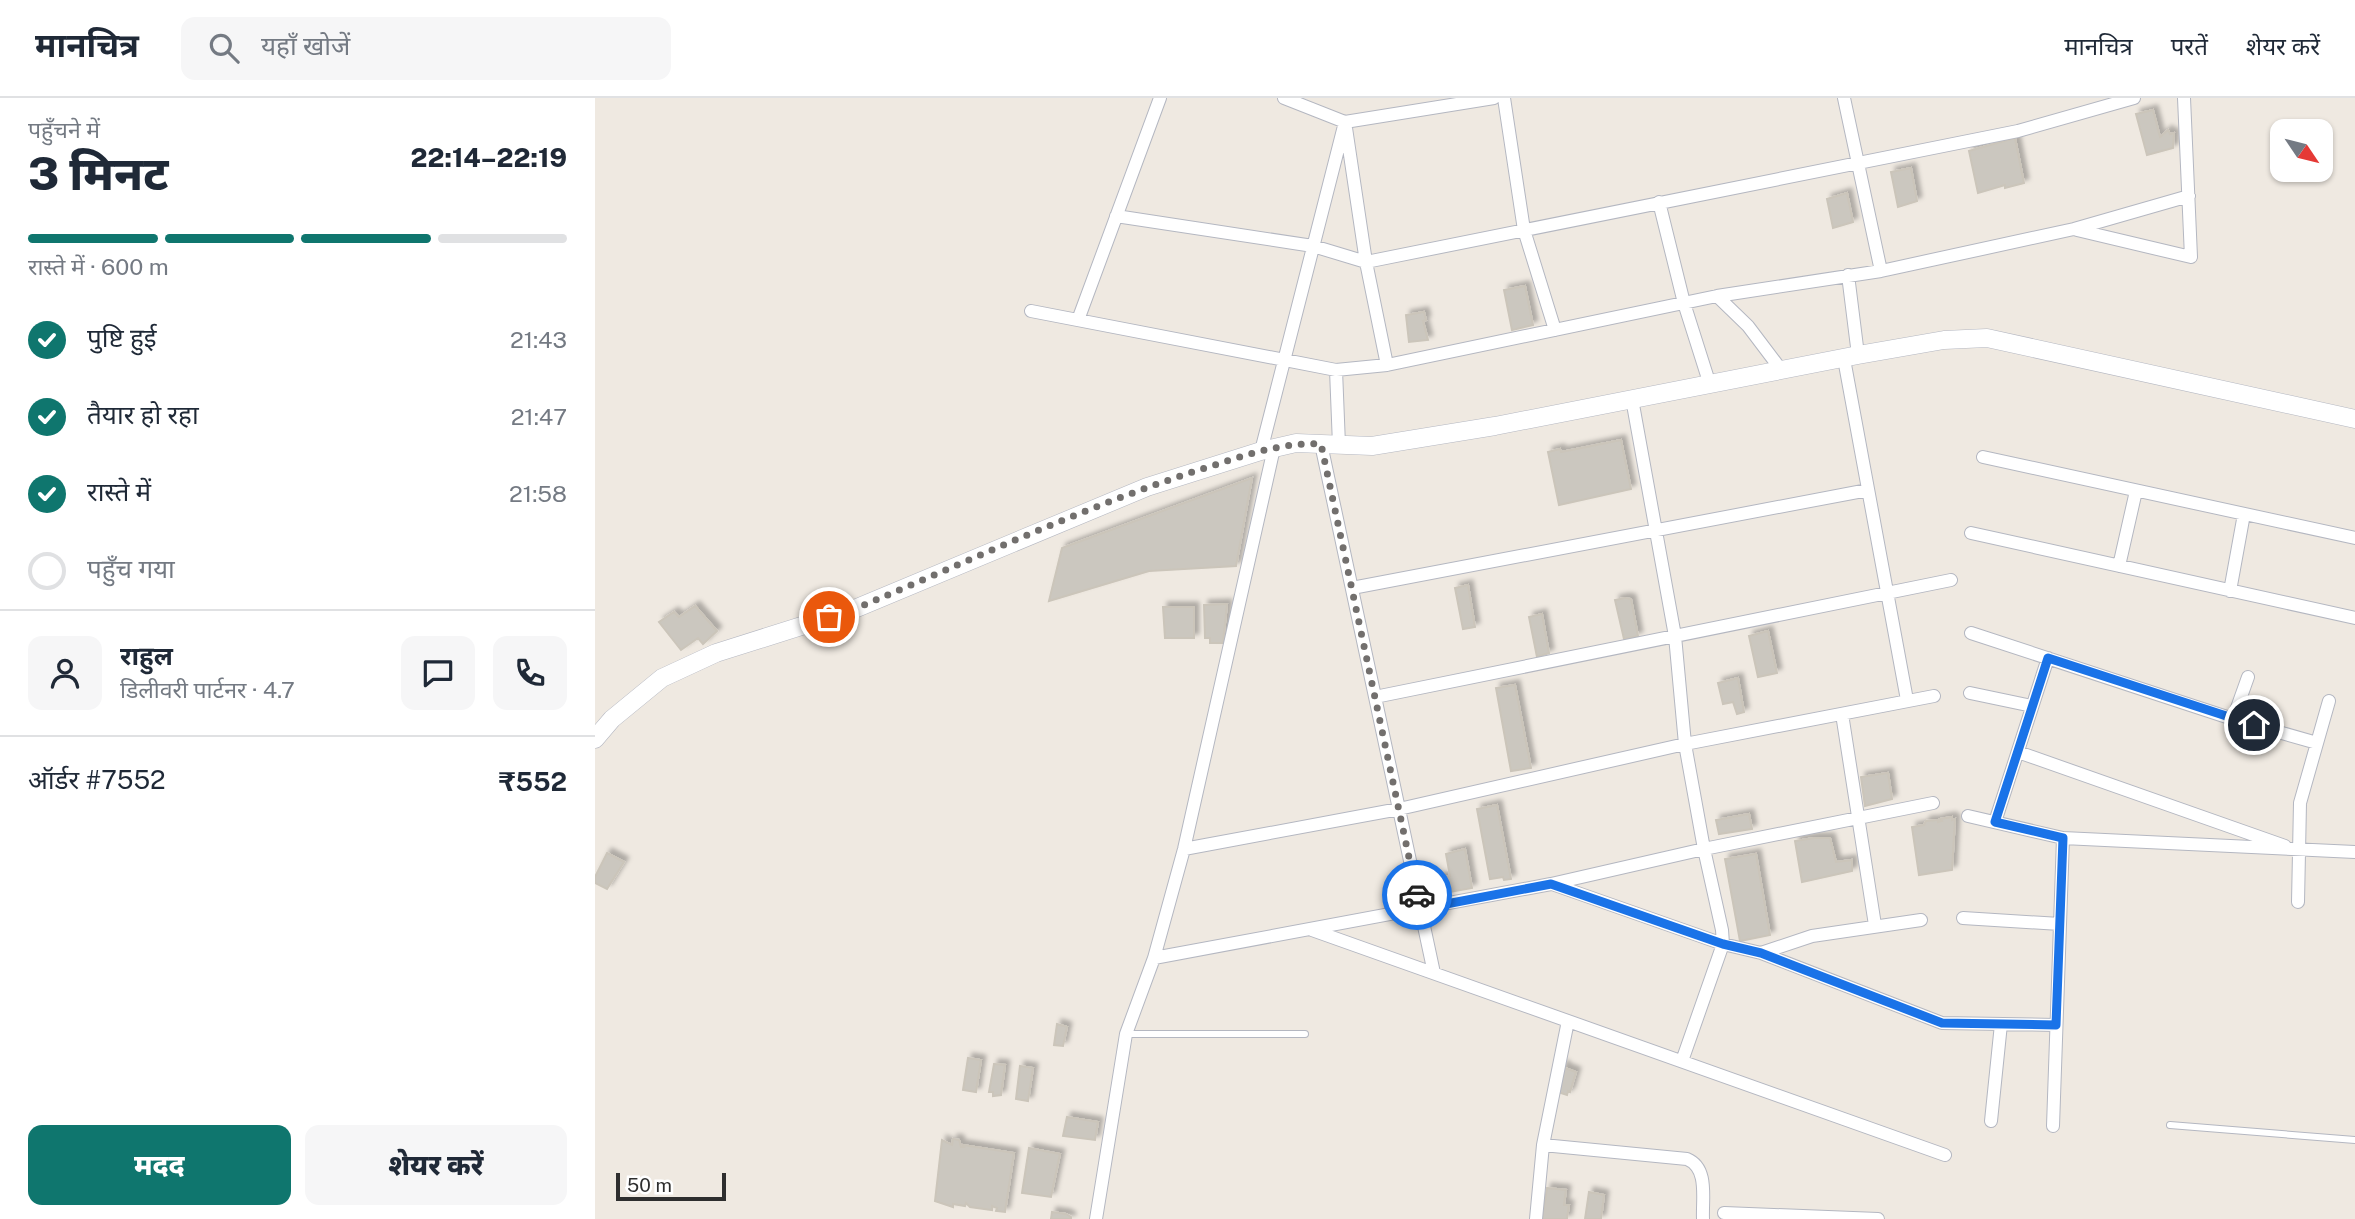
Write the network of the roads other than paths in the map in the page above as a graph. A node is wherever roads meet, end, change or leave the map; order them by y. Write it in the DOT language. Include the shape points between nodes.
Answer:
graph roads {
  1 [pos="1160,98"];
  2 [pos="1284,98"];
  3 [pos="1494,98"];
  4 [pos="1504,98"];
  5 [pos="1844,98"];
  6 [pos="2134,98"];
  7 [pos="2184,98"];
  8 [pos="1345,122"];
  9 [pos="1858,164"];
  10 [pos="2189,196"];
  11 [pos="1659,202"];
  12 [pos="1116,216"];
  13 [pos="2074,229"];
  14 [pos="1524,230"];
  15 [pos="1313,246"];
  16 [pos="1366,262"];
  17 [pos="1881,271"];
  18 [pos="1848,275"];
  19 [pos="1717,296"];
  20 [pos="1684,303"];
  21 [pos="1031,311"];
  22 [pos="1078,320"];
  23 [pos="1555,330"];
  24 [pos="1851,357"];
  25 [pos="1284,360"];
  26 [pos="1387,365"];
  27 [pos="1336,370"];
  28 [pos="1782,371"];
  29 [pos="1710,384"];
  30 [pos="1632,400"];
  31 [pos="2355,419"];
  32 [pos="1330,444"];
  33 [pos="1268,449"];
  34 [pos="1983,457"];
  35 [pos="1868,490"];
  36 [pos="2136,491"];
  37 [pos="2244,514"];
  38 [pos="1656,530"];
  39 [pos="1971,533"];
  40 [pos="2355,538"];
  41 [pos="2119,566"];
  42 [pos="1951,580"];
  43 [pos="1352,588"];
  44 [pos="2230,591"];
  45 [pos="1887,593"];
  46 [pos="2355,618"];
  47 [pos="1971,633"];
  48 [pos="1675,636"];
  49 [pos="2048,658"];
  50 [pos="2248,677"];
  51 [pos="1970,693"];
  52 [pos="1934,696"];
  53 [pos="1375,697"];
  54 [pos="1907,700"];
  55 [pos="2329,701"];
  56 [pos="2032,706"];
  57 [pos="1842,714"];
  58 [pos="2234,719"];
  59 [pos="595,739"];
  60 [pos="2317,743"];
  61 [pos="1685,744"];
  62 [pos="2018,752"];
  63 [pos="1933,803"];
  64 [pos="1399,809"];
  65 [pos="1968,816"];
  66 [pos="1858,820"];
  67 [pos="1995,822"];
  68 [pos="2063,838"];
  69 [pos="1184,849"];
  70 [pos="1704,849"];
  71 [pos="2299,851"];
  72 [pos="2355,852"];
  73 [pos="1551,884"];
  74 [pos="2298,902"];
  75 [pos="1420,909"];
  76 [pos="1963,918"];
  77 [pos="1921,920"];
  78 [pos="2060,924"];
  79 [pos="1875,925"];
  80 [pos="1311,929"];
  81 [pos="1723,944"];
  82 [pos="1761,953"];
  83 [pos="1154,958"];
  84 [pos="1434,973"];
  85 [pos="1568,1021"];
  86 [pos="2001,1024"];
  87 [pos="2056,1025"];
  88 [pos="1126,1034"];
  89 [pos="1305,1034"];
  90 [pos="1682,1061"];
  91 [pos="1991,1121"];
  92 [pos="2171,1125"];
  93 [pos="2053,1126"];
  94 [pos="2355,1140"];
  95 [pos="1543,1145"];
  96 [pos="1945,1155"];
  97 [pos="1724,1213"];
  98 [pos="1096,1219"];
  99 [pos="1536,1219"];
  100 [pos="1703,1219"];
  101 [pos="1878,1219"];
  1 -- 12 [label="street"];
  2 -- 8 [label="street"];
  3 -- 8 [label="street"];
  4 -- 14 [label="street"];
  5 -- 9 [label="street"];
  6 -- 9 [label="street" via="2018,131"];
  7 -- 10 [label="street"];
  8 -- 15 [label="street"];
  8 -- 16 [label="street"];
  9 -- 11 [label="street"];
  9 -- 17 [label="street"];
  10 -- 13 [label="street"];
  10 -- 13 [label="street" via="2191,257"];
  11 -- 14 [label="street"];
  11 -- 20 [label="street"];
  12 -- 15 [label="street"];
  12 -- 22 [label="street"];
  13 -- 17 [label="street"];
  14 -- 16 [label="street"];
  14 -- 23 [label="street"];
  15 -- 16 [label="street"];
  15 -- 25 [label="street"];
  16 -- 26 [label="street"];
  17 -- 18 [label="street"];
  18 -- 19 [label="street"];
  18 -- 24 [label="street"];
  19 -- 20 [label="street"];
  19 -- 28 [label="street"];
  20 -- 23 [label="street"];
  20 -- 29 [label="street"];
  21 -- 22 [label="street"];
  22 -- 25 [label="street"];
  23 -- 26 [label="street"];
  24 -- 28 [label="street"];
  24 -- 31 [label="street" via="1944,340 1987,338"];
  24 -- 35 [label="street"];
  25 -- 27 [label="street"];
  25 -- 33 [label="street"];
  26 -- 27 [label="street"];
  27 -- 32 [label="street"];
  28 -- 29 [label="street"];
  29 -- 30 [label="street"];
  30 -- 32 [label="street" via="1372,446"];
  30 -- 38 [label="street"];
  32 -- 33 [label="street" via="1296,443"];
  32 -- 43 [label="street"];
  33 -- 59 [label="street" via="1147,487 852,610 716,653 662,678"];
  33 -- 69 [label="street"];
  34 -- 36 [label="street"];
  35 -- 38 [label="street"];
  35 -- 45 [label="street"];
  36 -- 37 [label="street"];
  36 -- 41 [label="street"];
  37 -- 40 [label="street"];
  37 -- 44 [label="street"];
  38 -- 43 [label="street"];
  38 -- 48 [label="street"];
  39 -- 41 [label="street"];
  41 -- 44 [label="street"];
  42 -- 45 [label="street"];
  43 -- 53 [label="street"];
  44 -- 46 [label="street"];
  45 -- 48 [label="street"];
  45 -- 54 [label="street"];
  47 -- 49 [label="street"];
  48 -- 53 [label="street"];
  48 -- 61 [label="street"];
  49 -- 56 [label="street"];
  49 -- 58 [label="street"];
  50 -- 58 [label="street"];
  51 -- 56 [label="street"];
  52 -- 54 [label="street"];
  53 -- 64 [label="street"];
  54 -- 57 [label="street"];
  55 -- 60 [label="street"];
  56 -- 62 [label="street"];
  57 -- 61 [label="street"];
  57 -- 66 [label="street"];
  58 -- 60 [label="street"];
  60 -- 71 [label="street" via="2299,803"];
  61 -- 64 [label="street"];
  61 -- 70 [label="street"];
  62 -- 67 [label="street"];
  62 -- 71 [label="street"];
  63 -- 66 [label="street"];
  64 -- 69 [label="street"];
  64 -- 75 [label="street"];
  65 -- 67 [label="street"];
  66 -- 70 [label="street"];
  66 -- 79 [label="street"];
  67 -- 68 [label="street"];
  68 -- 71 [label="street"];
  68 -- 78 [label="street"];
  69 -- 83 [label="street"];
  70 -- 73 [label="street"];
  70 -- 81 [label="street"];
  71 -- 72 [label="street"];
  71 -- 74 [label="street"];
  73 -- 75 [label="street"];
  73 -- 81 [label="street"];
  75 -- 80 [label="street"];
  75 -- 84 [label="street"];
  76 -- 78 [label="street"];
  77 -- 79 [label="street"];
  78 -- 87 [label="street"];
  79 -- 82 [label="street" via="1812,936"];
  80 -- 83 [label="street"];
  80 -- 84 [label="street"];
  81 -- 82 [label="street"];
  81 -- 90 [label="street"];
  82 -- 86 [label="street" via="1942,1023"];
  83 -- 88 [label="street"];
  84 -- 85 [label="street"];
  85 -- 90 [label="street"];
  85 -- 95 [label="street"];
  86 -- 87 [label="street"];
  86 -- 91 [label="street"];
  87 -- 93 [label="street"];
  88 -- 89 [label="lane"];
  88 -- 98 [label="street"];
  90 -- 96 [label="street"];
  92 -- 94 [label="lane"];
  95 -- 99 [label="street"];
  95 -- 100 [label="street" via="1695,1162 1702,1172"];
  97 -- 101 [label="street"];
}
